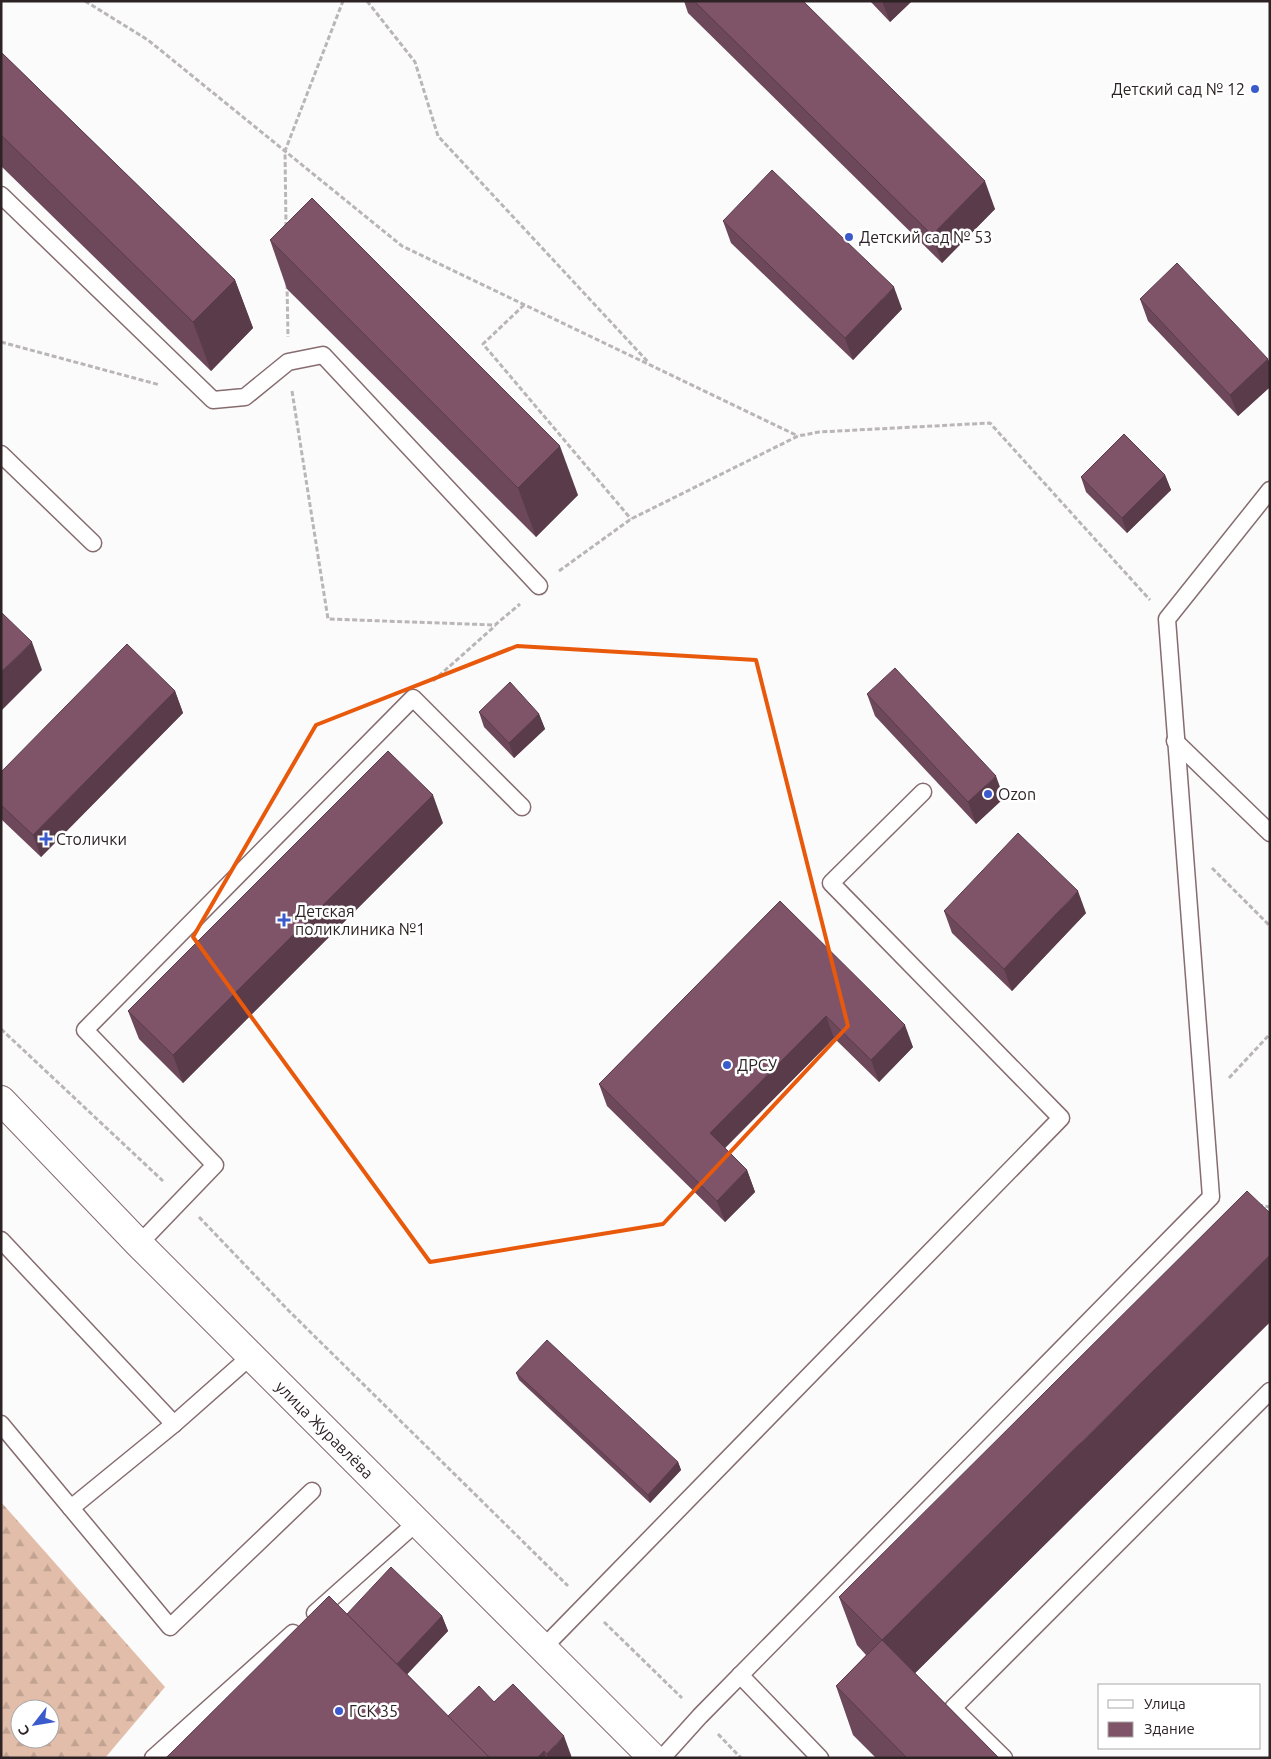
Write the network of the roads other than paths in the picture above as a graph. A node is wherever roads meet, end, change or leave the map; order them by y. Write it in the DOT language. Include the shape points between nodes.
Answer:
graph roads {
  1 [pos="1,195"];
  2 [pos="1,454"];
  3 [pos="1270,490"];
  4 [pos="93,543"];
  5 [pos="539,586"];
  6 [pos="1175,741"];
  7 [pos="923,792"];
  8 [pos="522,807"];
  9 [pos="1270,833"];
  10 [pos="1,1100"];
  11 [pos="1,1240"];
  12 [pos="139,1244"];
  13 [pos="252,1356"];
  14 [pos="1270,1391"];
  15 [pos="1,1424"];
  16 [pos="174,1424"];
  17 [pos="312,1491"];
  18 [pos="71,1508"];
  19 [pos="416,1523"];
  20 [pos="543,1648"];
  21 [pos="740,1675"];
  22 [pos="650,1756"];
  23 [pos="153,1758"];
  24 [pos="820,1758"];
  25 [pos="1004,1758"];
  1 -- 5 [label="lane" via="213,400 245,397 288,362 323,355"];
  2 -- 4 [label="lane"];
  3 -- 6 [label="lane" via="1167,619"];
  6 -- 9 [label="lane"];
  6 -- 21 [label="lane" via="1211,1197"];
  7 -- 20 [label="lane" via="831,883 1061,1118"];
  8 -- 12 [label="lane" via="413,698 85,1030 215,1165"];
  10 -- 12 [label="street, улица Журавлёва"];
  11 -- 16 [label="lane"];
  12 -- 13 [label="street, улица Журавлёва"];
  13 -- 16 [label="lane"];
  13 -- 19 [label="street, улица Журавлёва"];
  14 -- 25 [label="lane" via="953,1708"];
  15 -- 18 [label="lane"];
  16 -- 18 [label="lane"];
  17 -- 18 [label="lane" via="170,1627"];
  19 -- 20 [label="street, улица Журавлёва"];
  19 -- 23 [label="lane"];
  20 -- 22 [label="street, улица Журавлёва"];
  21 -- 22 [label="lane" via="700,1716"];
  21 -- 24 [label="lane"];
}
